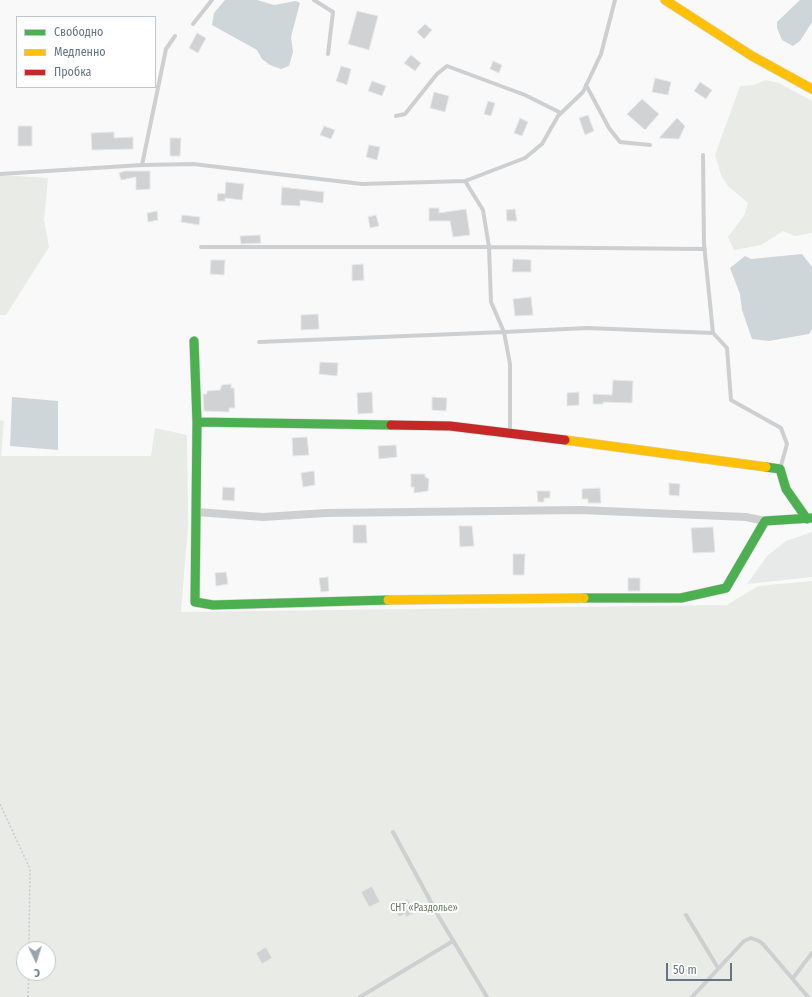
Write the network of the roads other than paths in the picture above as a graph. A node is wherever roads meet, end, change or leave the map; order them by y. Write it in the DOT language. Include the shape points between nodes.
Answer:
graph roads {
  1 [pos="212,0"];
  2 [pos="314,0"];
  3 [pos="615,0"];
  4 [pos="666,0"];
  5 [pos="193,24"];
  6 [pos="175,36"];
  7 [pos="328,54"];
  8 [pos="586,85"];
  9 [pos="812,89"];
  10 [pos="561,113"];
  11 [pos="396,116"];
  12 [pos="650,145"];
  13 [pos="703,155"];
  14 [pos="142,165"];
  15 [pos="0,174"];
  16 [pos="465,181"];
  17 [pos="201,247"];
  18 [pos="488,247"];
  19 [pos="705,249"];
  20 [pos="504,332"];
  21 [pos="713,333"];
  22 [pos="194,341"];
  23 [pos="259,342"];
  24 [pos="196,422"];
  25 [pos="510,434"];
  26 [pos="780,469"];
  27 [pos="197,512"];
  28 [pos="809,518"];
  29 [pos="765,521"];
  30 [pos="393,832"];
  31 [pos="686,915"];
  32 [pos="453,941"];
  33 [pos="812,953"];
  34 [pos="718,968"];
  35 [pos="793,978"];
  36 [pos="360,997"];
  37 [pos="486,997"];
  38 [pos="692,997"];
  39 [pos="808,997"];
  1 -- 5 [label="lane"];
  2 -- 7 [label="lane" via="333,12"];
  3 -- 8 [label="lane" via="601,54"];
  4 -- 9 [label="street" via="752,56"];
  6 -- 14 [label="lane" via="166,49"];
  8 -- 10 [label="lane" via="583,92"];
  8 -- 12 [label="lane" via="609,128 620,142"];
  10 -- 11 [label="lane" via="525,95 447,66 437,74 405,114"];
  10 -- 16 [label="lane" via="542,144 524,158"];
  13 -- 19 [label="lane"];
  14 -- 15 [label="lane"];
  14 -- 16 [label="lane" via="193,164 362,184"];
  16 -- 18 [label="lane" via="483,210"];
  17 -- 18 [label="lane"];
  18 -- 19 [label="lane"];
  18 -- 20 [label="lane" via="491,302"];
  19 -- 21 [label="lane"];
  20 -- 21 [label="lane" via="587,328"];
  20 -- 23 [label="lane"];
  20 -- 25 [label="lane" via="510,364"];
  21 -- 26 [label="lane" via="728,348 731,400 781,428 787,444"];
  22 -- 24 [label="street"];
  24 -- 25 [label="street" via="450,426"];
  24 -- 27 [label="street"];
  25 -- 26 [label="street"];
  26 -- 28 [label="street" via="786,489"];
  27 -- 29 [label="street" via="263,517 326,513 580,510 746,517"];
  27 -- 29 [label="street" via="195,602 213,605 445,599 681,598 726,588"];
  28 -- 29 [label="street"];
  30 -- 32 [label="lane"];
  31 -- 34 [label="lane"];
  32 -- 36 [label="lane"];
  32 -- 37 [label="lane"];
  33 -- 35 [label="lane"];
  34 -- 35 [label="lane" via="744,941 751,938 763,944"];
  34 -- 38 [label="lane"];
  35 -- 39 [label="lane"];
}
